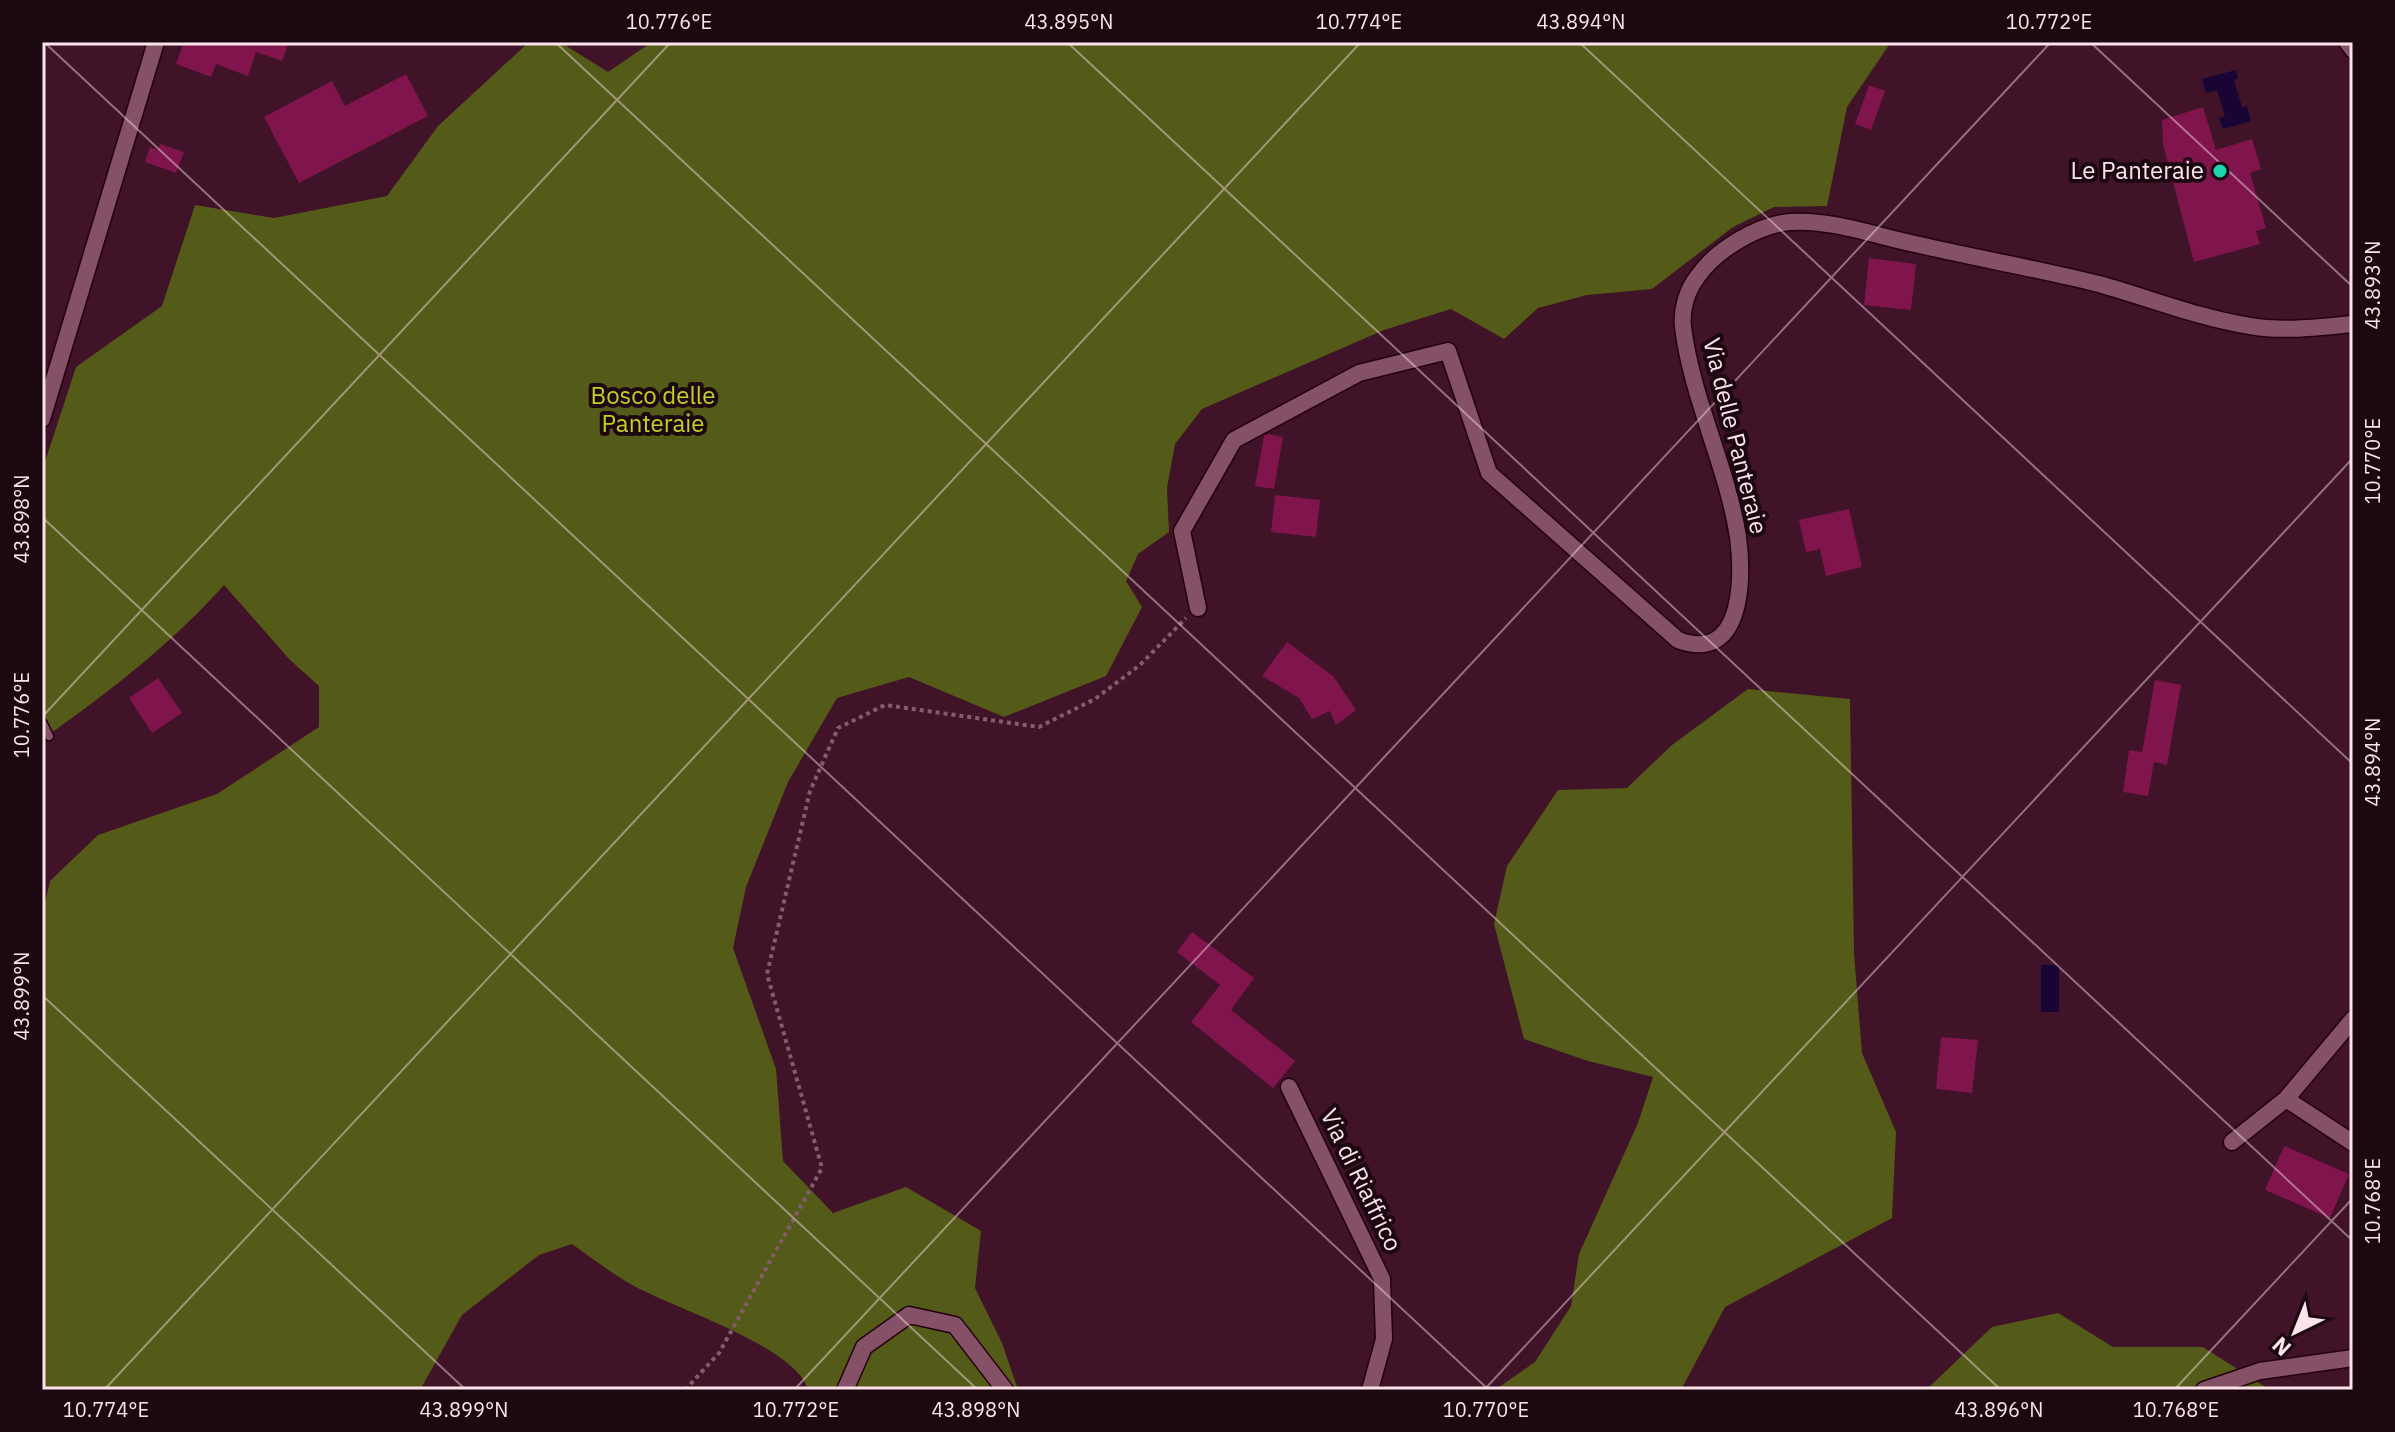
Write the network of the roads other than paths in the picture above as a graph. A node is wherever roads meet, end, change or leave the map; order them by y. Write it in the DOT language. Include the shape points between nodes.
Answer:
graph roads {
  1 [pos="156,42"];
  2 [pos="2347,42"];
  3 [pos="2353,50"];
  4 [pos="2353,324"];
  5 [pos="42,419"];
  6 [pos="1198,608"];
  7 [pos="42,722"];
  8 [pos="49,736"];
  9 [pos="2353,1019"];
  10 [pos="1289,1087"];
  11 [pos="2286,1099"];
  12 [pos="2232,1142"];
  13 [pos="2353,1143"];
  14 [pos="2353,1358"];
  15 [pos="845,1390"];
  16 [pos="1005,1390"];
  17 [pos="1370,1390"];
  18 [pos="2204,1390"];
  1 -- 5 [label="street"];
  2 -- 3 [label="street"];
  4 -- 6 [label="street, Via delle Panteraie" via="2252,327 2097,284 1870,233 1791,222 1760,229 1698,275 1686,297 1682,323 1738,536 1741,580 1723,637 1696,647 1678,640 1489,473 1448,351 1359,373 1234,440 1182,531"];
  7 -- 8 [label="lane"];
  9 -- 11 [label="street"];
  10 -- 17 [label="street, Via di Riaffrico" via="1382,1279 1384,1339"];
  11 -- 12 [label="street"];
  11 -- 13 [label="street"];
  14 -- 18 [label="street" via="2260,1371"];
  15 -- 16 [label="street" via="864,1347 909,1315 955,1325"];
}
